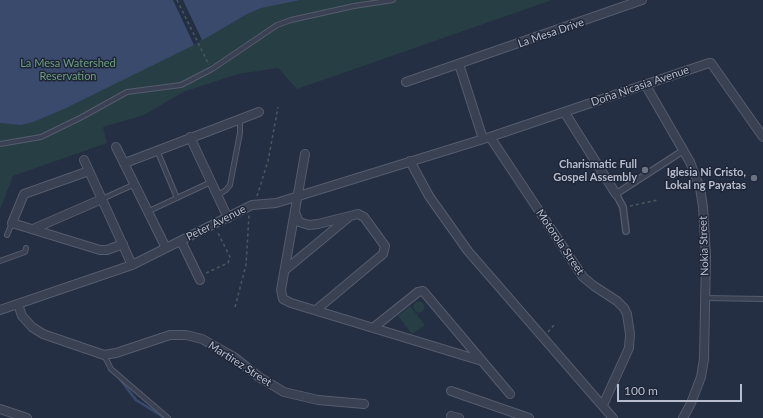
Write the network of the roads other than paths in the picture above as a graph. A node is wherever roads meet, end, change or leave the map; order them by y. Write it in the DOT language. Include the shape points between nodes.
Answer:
graph roads {
  1 [pos="393,0"];
  2 [pos="642,0"];
  3 [pos="459,64"];
  4 [pos="406,82"];
  5 [pos="645,84"];
  6 [pos="259,112"];
  7 [pos="565,113"];
  8 [pos="240,119"];
  9 [pos="190,137"];
  10 [pos="486,138"];
  11 [pos="763,138"];
  12 [pos="0,144"];
  13 [pos="116,147"];
  14 [pos="157,150"];
  15 [pos="684,150"];
  16 [pos="304,154"];
  17 [pos="84,160"];
  18 [pos="410,162"];
  19 [pos="125,163"];
  20 [pos="89,171"];
  21 [pos="211,182"];
  22 [pos="136,184"];
  23 [pos="616,194"];
  24 [pos="217,196"];
  25 [pos="297,196"];
  26 [pos="177,198"];
  27 [pos="102,199"];
  28 [pos="149,211"];
  29 [pos="295,211"];
  30 [pos="352,215"];
  31 [pos="228,218"];
  32 [pos="12,223"];
  33 [pos="33,229"];
  34 [pos="626,231"];
  35 [pos="8,235"];
  36 [pos="181,241"];
  37 [pos="123,244"];
  38 [pos="26,248"];
  39 [pos="166,248"];
  40 [pos="0,261"];
  41 [pos="132,264"];
  42 [pos="285,270"];
  43 [pos="199,278"];
  44 [pos="705,298"];
  45 [pos="763,299"];
  46 [pos="18,304"];
  47 [pos="0,310"];
  48 [pos="316,310"];
  49 [pos="373,328"];
  50 [pos="104,355"];
  51 [pos="482,360"];
  52 [pos="451,391"];
  53 [pos="510,394"];
  54 [pos="364,404"];
  55 [pos="603,405"];
  56 [pos="0,409"];
  57 [pos="12,416"];
  58 [pos="27,418"];
  59 [pos="168,418"];
  60 [pos="528,418"];
  61 [pos="614,418"];
  62 [pos="683,418"];
  1 -- 12 [label="lane" via="354,6 277,25 212,69 181,85 127,92 41,137"];
  2 -- 3 [label="street, La Mesa Drive"];
  3 -- 4 [label="street, La Mesa Drive"];
  3 -- 10 [label="street"];
  5 -- 7 [label="street, Doña Nicasia Avenue"];
  5 -- 11 [label="street, Doña Nicasia Avenue" via="711,62"];
  5 -- 15 [label="street, Nokia Street"];
  6 -- 8 [label="street"];
  7 -- 10 [label="street, Doña Nicasia Avenue"];
  7 -- 23 [label="street"];
  8 -- 9 [label="street"];
  8 -- 24 [label="lane" via="240,133 231,181 226,190"];
  9 -- 14 [label="street"];
  9 -- 21 [label="street"];
  10 -- 18 [label="street, Peter Avenue"];
  10 -- 55 [label="street, Motorola Street" via="583,277 616,301 627,314 629,348"];
  13 -- 19 [label="street"];
  14 -- 19 [label="street"];
  14 -- 26 [label="lane"];
  15 -- 23 [label="street"];
  15 -- 44 [label="street, Nokia Street" via="700,188 703,207"];
  16 -- 25 [label="street"];
  17 -- 20 [label="street"];
  18 -- 25 [label="street, Peter Avenue"];
  18 -- 55 [label="street" via="447,223 511,302"];
  19 -- 22 [label="street"];
  20 -- 27 [label="street"];
  20 -- 32 [label="street" via="24,194"];
  21 -- 24 [label="street"];
  21 -- 26 [label="lane"];
  22 -- 27 [label="lane"];
  22 -- 28 [label="street"];
  23 -- 34 [label="street" via="623,207"];
  24 -- 31 [label="street"];
  25 -- 29 [label="street"];
  25 -- 31 [label="street, Peter Avenue" via="276,203 251,206"];
  26 -- 28 [label="lane"];
  27 -- 33 [label="street"];
  27 -- 37 [label="street"];
  28 -- 39 [label="street"];
  29 -- 30 [label="street" via="297,219 304,225"];
  29 -- 42 [label="street"];
  30 -- 42 [label="street"];
  30 -- 48 [label="street" via="364,217 385,244 384,252"];
  31 -- 36 [label="street, Peter Avenue"];
  32 -- 33 [label="street"];
  32 -- 35 [label="lane"];
  33 -- 37 [label="street" via="100,250"];
  36 -- 39 [label="street, Peter Avenue"];
  36 -- 43 [label="street"];
  37 -- 41 [label="street"];
  38 -- 40 [label="lane" via="25,252"];
  39 -- 41 [label="street, Peter Avenue"];
  41 -- 46 [label="street, Peter Avenue"];
  42 -- 48 [label="street" via="281,295 283,299"];
  44 -- 45 [label="lane"];
  44 -- 62 [label="street, Nokia Street" via="704,359 701,377 692,403"];
  46 -- 47 [label="street, Peter Avenue"];
  46 -- 50 [label="street" via="22,316 43,334"];
  48 -- 49 [label="street"];
  49 -- 51 [label="street"];
  49 -- 51 [label="street" via="418,292 423,291"];
  50 -- 54 [label="street, Martirez Street" via="170,335 186,335 202,339 234,357 259,377 284,392 318,400"];
  50 -- 59 [label="lane" via="111,369"];
  51 -- 53 [label="street"];
  52 -- 60 [label="street"];
  55 -- 61 [label="street"];
  56 -- 57 [label="street"];
  57 -- 58 [label="street"];
}
